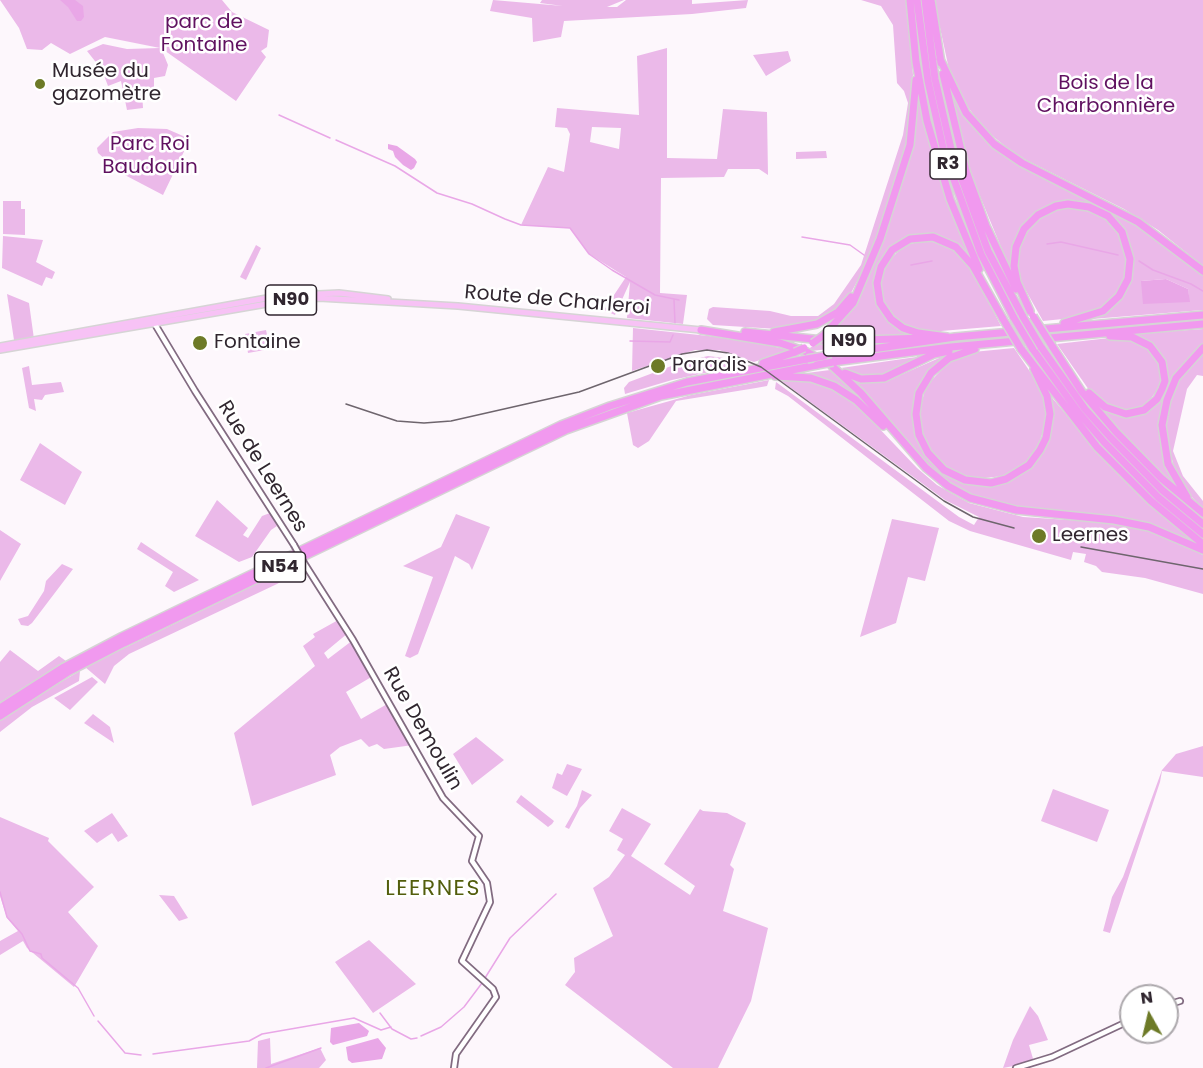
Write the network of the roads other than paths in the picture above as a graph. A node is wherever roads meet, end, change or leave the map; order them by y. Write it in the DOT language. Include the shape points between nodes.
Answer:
graph roads {
  1 [pos="910,0"];
  2 [pos="917,0"];
  3 [pos="924,0"];
  4 [pos="931,0"];
  5 [pos="940,59"];
  6 [pos="916,62"];
  7 [pos="1203,271"];
  8 [pos="861,287"];
  9 [pos="987,289"];
  10 [pos="1032,313"];
  11 [pos="1203,315"];
  12 [pos="154,322"];
  13 [pos="1203,324"];
  14 [pos="1052,328"];
  15 [pos="701,330"];
  16 [pos="756,333"];
  17 [pos="1092,333"];
  18 [pos="942,336"];
  19 [pos="955,337"];
  20 [pos="983,344"];
  21 [pos="963,346"];
  22 [pos="0,348"];
  23 [pos="1203,348"];
  24 [pos="832,364"];
  25 [pos="1034,369"];
  26 [pos="746,370"];
  27 [pos="755,376"];
  28 [pos="1074,378"];
  29 [pos="903,444"];
  30 [pos="1194,506"];
  31 [pos="1203,513"];
  32 [pos="1203,524"];
  33 [pos="1203,534"];
  34 [pos="1203,544"];
  35 [pos="1203,550"];
  36 [pos="347,631"];
  37 [pos="0,708"];
  38 [pos="0,716"];
  39 [pos="1119,1026"];
  40 [pos="454,1065"];
  41 [pos="1016,1068"];
  1 -- 6 [label="highway"];
  2 -- 33 [label="highway, R3, bridge" via="927,81 944,152 981,254 1014,318 1061,390 1104,442 1158,497"];
  3 -- 32 [label="highway, R3, bridge" via="935,79 951,149 984,242 1023,317 1085,409 1162,490"];
  4 -- 5 [label="highway"];
  5 -- 7 [label="highway" via="966,113 994,144 1022,163 1138,222"];
  5 -- 10 [label="highway" via="952,120 976,199 1010,278"];
  6 -- 8 [label="highway" via="915,114 906,160"];
  6 -- 9 [label="highway" via="927,121 944,178"];
  8 -- 16 [label="highway" via="838,312 817,324"];
  8 -- 26 [label="highway, bridge" via="844,316 813,343"];
  9 -- 18 [label="highway" via="965,255 944,240 915,238 892,250 878,278 878,297 885,311 908,330"];
  9 -- 25 [label="highway, bridge"];
  10 -- 14 [label="highway" via="1014,266 1016,247 1024,230 1046,210 1068,204 1089,207 1108,216 1122,232 1129,249 1130,268 1124,288 1103,311"];
  10 -- 28 [label="highway, bridge"];
  11 -- 14 [label="highway, N90"];
  12 -- 15 [label="main road, Route de Charleroi / N90" via="319,298"];
  12 -- 22 [label="main road, N90"];
  12 -- 36 [label="street, Rue de Leernes, bridge"];
  13 -- 17 [label="highway"];
  14 -- 19 [label="highway, N90"];
  15 -- 16 [label="highway, N90"];
  15 -- 24 [label="highway" via="794,347"];
  16 -- 18 [label="highway, N90" via="859,341"];
  17 -- 20 [label="highway"];
  17 -- 28 [label="highway" via="1132,337 1150,346 1162,362 1162,389 1144,410 1126,414 1105,407"];
  18 -- 19 [label="highway, N90"];
  19 -- 26 [label="highway, N54, bridge"];
  20 -- 21 [label="highway"];
  20 -- 25 [label="highway" via="938,366 924,383 917,403 916,425 922,444 934,462 953,476 991,483 1029,465 1046,438 1050,414 1047,396"];
  21 -- 24 [label="highway, N54"];
  21 -- 24 [label="highway" via="934,354 884,378 851,377"];
  23 -- 30 [label="highway" via="1176,378 1162,426 1173,477"];
  24 -- 27 [label="highway, N54, bridge"];
  24 -- 29 [label="highway"];
  25 -- 34 [label="highway" via="1111,462"];
  26 -- 37 [label="highway, N54" via="646,394 541,434 121,637"];
  27 -- 29 [label="highway" via="801,377 834,386 856,400"];
  27 -- 38 [label="highway, N54" via="635,404 545,439 124,643 68,672"];
  28 -- 30 [label="highway" via="1141,458"];
  29 -- 35 [label="highway" via="936,477 970,498 1016,510 1149,527"];
  30 -- 31 [label="highway"];
  36 -- 40 [label="street, Rue Demoulin" via="443,798 479,836 472,861 487,883 489,906 462,961 493,989 496,997 456,1054"];
  39 -- 41 [label="street" via="1052,1057"];
}
